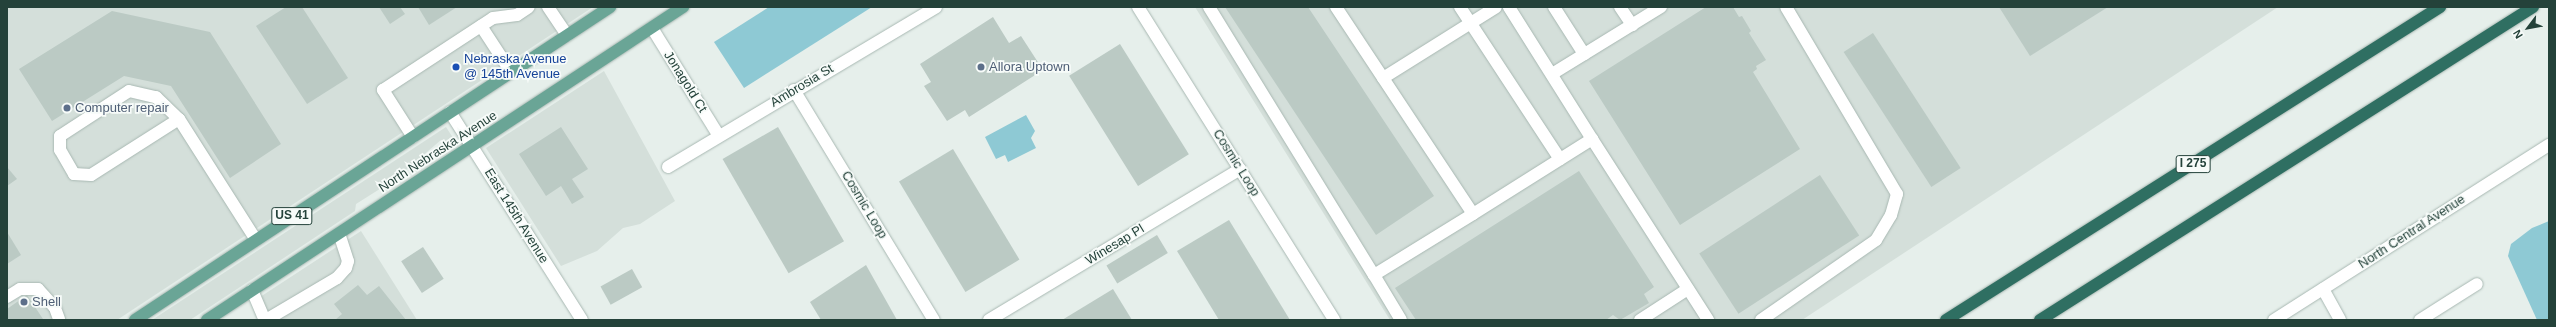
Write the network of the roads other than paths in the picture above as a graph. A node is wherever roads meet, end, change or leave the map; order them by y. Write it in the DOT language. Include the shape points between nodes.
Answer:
graph roads {
  1 [pos="529,7"];
  2 [pos="548,7"];
  3 [pos="610,7"];
  4 [pos="683,7"];
  5 [pos="936,7"];
  6 [pos="1138,7"];
  7 [pos="1209,7"];
  8 [pos="1336,7"];
  9 [pos="1460,7"];
  10 [pos="1496,7"];
  11 [pos="1509,7"];
  12 [pos="1554,7"];
  13 [pos="1620,7"];
  14 [pos="1661,7"];
  15 [pos="1786,7"];
  16 [pos="2440,7"];
  17 [pos="2533,7"];
  18 [pos="1470,22"];
  19 [pos="1632,25"];
  20 [pos="481,26"];
  21 [pos="652,28"];
  22 [pos="567,35"];
  23 [pos="1584,54"];
  24 [pos="511,72"];
  25 [pos="1552,74"];
  26 [pos="1383,78"];
  27 [pos="794,90"];
  28 [pos="450,112"];
  29 [pos="179,118"];
  30 [pos="719,136"];
  31 [pos="413,137"];
  32 [pos="1592,139"];
  33 [pos="2549,144"];
  34 [pos="472,146"];
  35 [pos="1560,159"];
  36 [pos="668,166"];
  37 [pos="1240,169"];
  38 [pos="1473,214"];
  39 [pos="339,234"];
  40 [pos="256,240"];
  41 [pos="1374,275"];
  42 [pos="2477,284"];
  43 [pos="1688,289"];
  44 [pos="2323,289"];
  45 [pos="252,290"];
  46 [pos="7,297"];
  47 [pos="1006,316"];
  48 [pos="211,319"];
  49 [pos="59,320"];
  50 [pos="135,320"];
  51 [pos="265,320"];
  52 [pos="582,320"];
  53 [pos="934,320"];
  54 [pos="989,320"];
  55 [pos="1334,320"];
  56 [pos="1401,320"];
  57 [pos="1640,320"];
  58 [pos="1708,320"];
  59 [pos="1761,320"];
  60 [pos="1946,320"];
  61 [pos="2040,320"];
  62 [pos="2274,320"];
  63 [pos="2340,320"];
  64 [pos="2420,320"];
  1 -- 20 [label="street" via="516,15 492,18"];
  2 -- 22 [label="street"];
  3 -- 22 [label="main road, North Nebraska Avenue / US 41"];
  4 -- 21 [label="main road, North Nebraska Avenue"];
  5 -- 27 [label="street, Ambrosia St"];
  6 -- 37 [label="street, Cosmic Loop"];
  7 -- 41 [label="street"];
  8 -- 26 [label="street"];
  9 -- 18 [label="street"];
  10 -- 18 [label="street"];
  11 -- 25 [label="street"];
  12 -- 23 [label="street"];
  13 -- 19 [label="street"];
  14 -- 19 [label="street"];
  15 -- 59 [label="street" via="1897,194 1892,215 1876,240"];
  16 -- 60 [label="highway, I 275"];
  17 -- 61 [label="highway"];
  18 -- 26 [label="street"];
  18 -- 35 [label="street"];
  19 -- 23 [label="street"];
  20 -- 24 [label="street"];
  20 -- 31 [label="street" via="383,90"];
  21 -- 30 [label="street, Jonagold Ct"];
  21 -- 34 [label="main road, North Nebraska Avenue"];
  22 -- 24 [label="main road, North Nebraska Avenue / US 41"];
  23 -- 25 [label="street"];
  24 -- 28 [label="main road, North Nebraska Avenue / US 41"];
  25 -- 32 [label="street"];
  26 -- 38 [label="street"];
  27 -- 30 [label="street, Ambrosia St"];
  27 -- 53 [label="street, Cosmic Loop"];
  28 -- 31 [label="main road, North Nebraska Avenue / US 41"];
  28 -- 34 [label="street, East 145th Avenue"];
  29 -- 29 [label="street" via="156,97 129,91 60,136 60,150 74,174 91,175"];
  29 -- 40 [label="street"];
  30 -- 36 [label="street, Ambrosia St"];
  31 -- 40 [label="main road, North Nebraska Avenue / US 41"];
  32 -- 35 [label="street"];
  32 -- 43 [label="street"];
  33 -- 44 [label="street, North Central Avenue"];
  34 -- 39 [label="main road, North Nebraska Avenue"];
  34 -- 52 [label="street, East 145th Avenue"];
  35 -- 38 [label="street"];
  37 -- 47 [label="street, Winesap Pl"];
  37 -- 55 [label="street, Cosmic Loop"];
  38 -- 41 [label="street"];
  39 -- 45 [label="main road, North Nebraska Avenue"];
  39 -- 51 [label="street" via="348,260 346,268 338,278"];
  40 -- 50 [label="main road, North Nebraska Avenue / US 41"];
  41 -- 56 [label="street"];
  42 -- 64 [label="street"];
  43 -- 57 [label="street"];
  43 -- 58 [label="street"];
  44 -- 62 [label="street, North Central Avenue"];
  44 -- 63 [label="street"];
  45 -- 48 [label="main road, North Nebraska Avenue"];
  45 -- 51 [label="street"];
  46 -- 49 [label="street" via="24,288 38,289 55,308"];
  47 -- 54 [label="street, Winesap Pl"];
}
